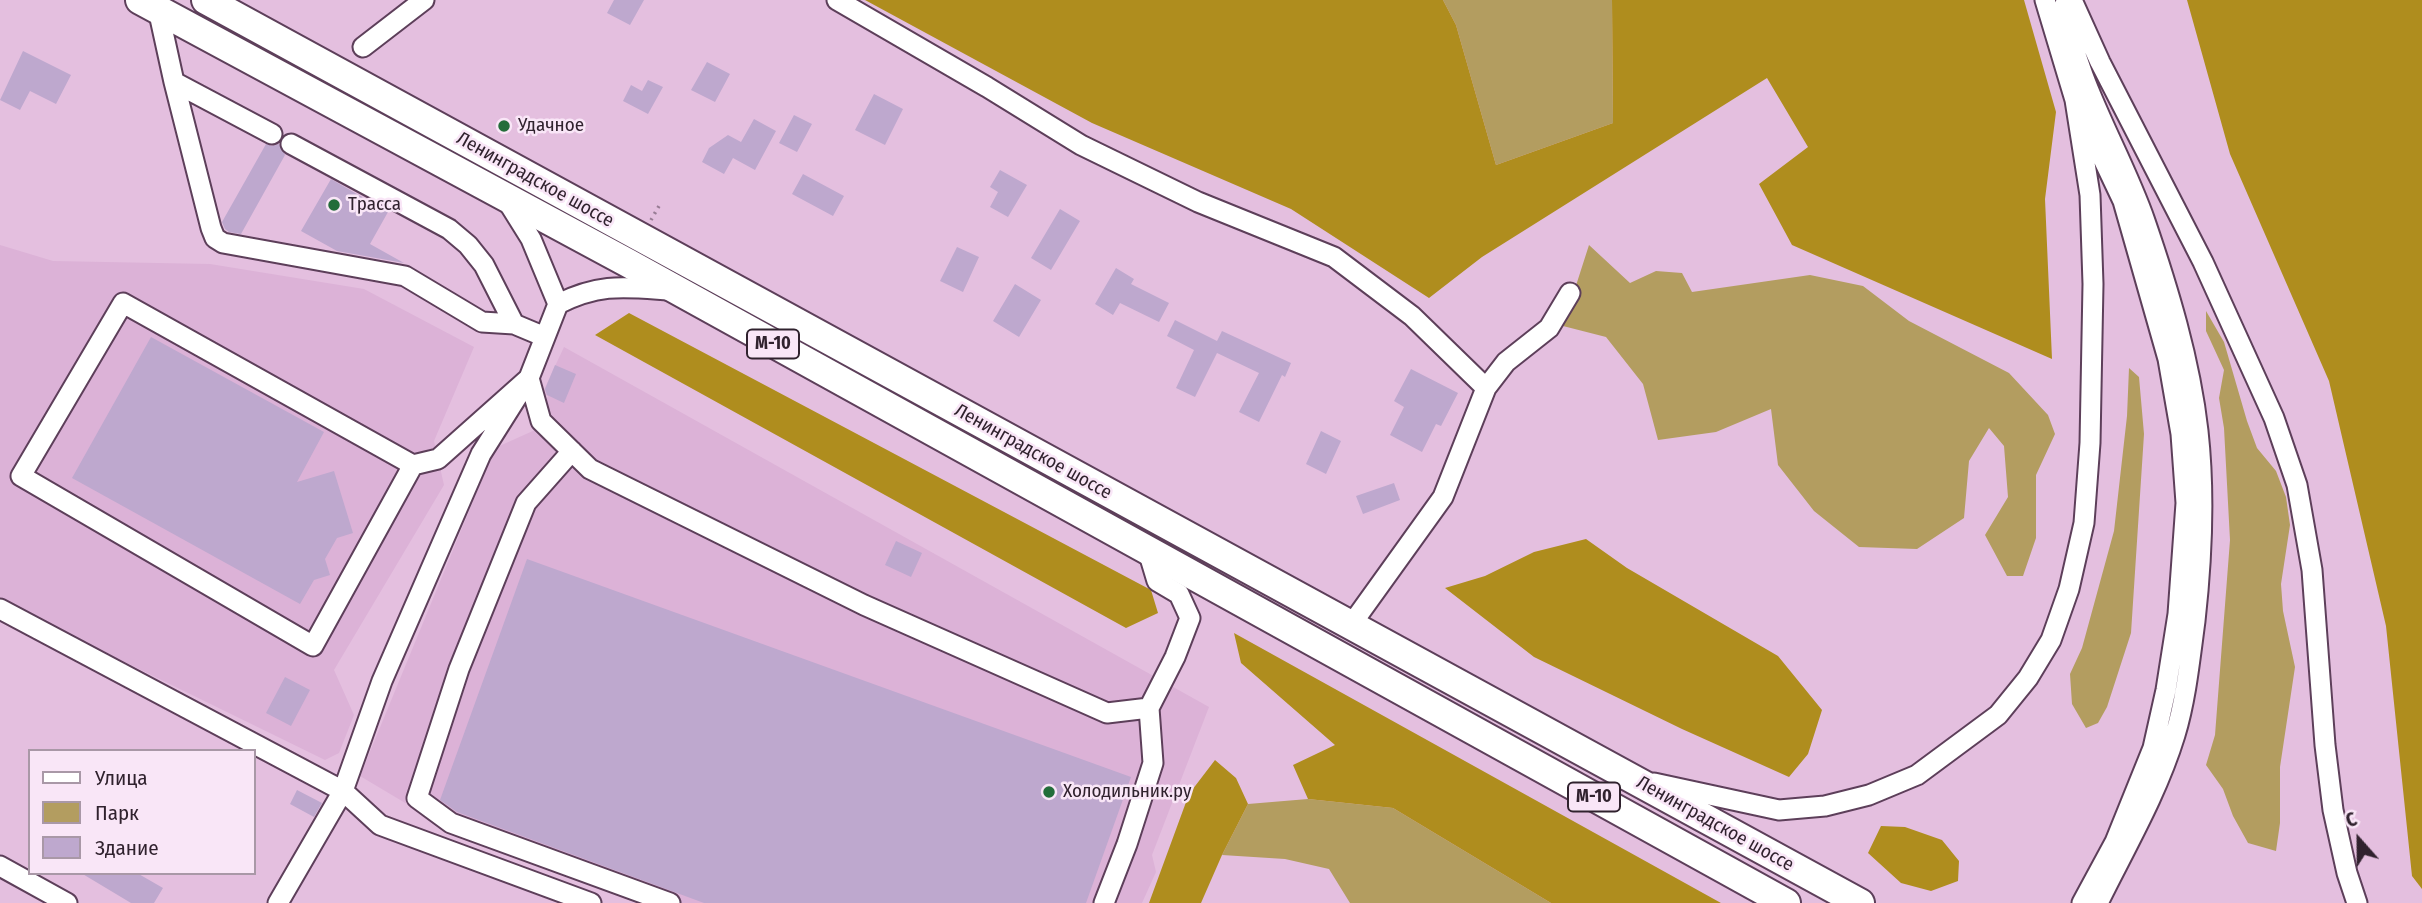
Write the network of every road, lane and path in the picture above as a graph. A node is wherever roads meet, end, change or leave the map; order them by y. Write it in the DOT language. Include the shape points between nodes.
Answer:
graph roads {
  1 [pos="206,0"];
  2 [pos="424,0"];
  3 [pos="837,0"];
  4 [pos="2045,0"];
  5 [pos="2065,0"];
  6 [pos="2073,0"];
  7 [pos="149,5"];
  8 [pos="363,47"];
  9 [pos="174,82"];
  10 [pos="2075,100"];
  11 [pos="271,134"];
  12 [pos="291,144"];
  13 [pos="505,197"];
  14 [pos="659,206"];
  15 [pos="650,222"];
  16 [pos="677,291"];
  17 [pos="1570,293"];
  18 [pos="558,304"];
  19 [pos="514,324"];
  20 [pos="545,337"];
  21 [pos="529,378"];
  22 [pos="1486,388"];
  23 [pos="572,451"];
  24 [pos="413,465"];
  25 [pos="1149,551"];
  26 [pos="0,610"];
  27 [pos="1351,625"];
  28 [pos="1149,708"];
  29 [pos="1634,779"];
  30 [pos="343,791"];
  31 [pos="0,866"];
  32 [pos="66,903"];
  33 [pos="278,903"];
  34 [pos="591,903"];
  35 [pos="670,903"];
  36 [pos="1104,903"];
  37 [pos="1786,903"];
  38 [pos="1860,903"];
  39 [pos="2082,903"];
  40 [pos="2098,903"];
  41 [pos="2357,903"];
  1 -- 27 [label="highway, Ленинградское шоссе / М-10"];
  2 -- 8 [label="street"];
  3 -- 22 [label="street" via="1081,145 1198,202 1334,257 1412,316"];
  4 -- 10 [label="street"];
  5 -- 40 [label="street" via="2092,100 2144,219 2184,353 2198,431 2202,511 2191,651 2175,733 2156,786"];
  6 -- 41 [label="street" via="2203,262 2274,418 2297,485 2312,570 2333,810"];
  7 -- 9 [label="street"];
  7 -- 13 [label="highway, Ленинградское шоссе / М-10"];
  9 -- 11 [label="street"];
  9 -- 19 [label="street" via="215,238 405,276 482,323"];
  10 -- 29 [label="street" via="2090,195 2093,284 2084,523 2051,640 2028,678 1998,715 1917,775 1825,806 1779,810"];
  10 -- 39 [label="street" via="2123,201 2168,359 2181,434 2186,503 2178,614 2153,748 2115,842"];
  12 -- 19 [label="street" via="450,229 484,265"];
  13 -- 16 [label="highway, Ленинградское шоссе / М-10"];
  13 -- 18 [label="street" via="531,239"];
  14 -- 15 [label="path"];
  16 -- 18 [label="street" via="615,286 581,292"];
  16 -- 25 [label="highway, Ленинградское шоссе / М-10"];
  17 -- 22 [label="street" via="1549,328 1506,362"];
  18 -- 20 [label="street"];
  19 -- 20 [label="street"];
  20 -- 21 [label="street"];
  21 -- 23 [label="street" via="541,421"];
  21 -- 24 [label="street" via="438,458"];
  21 -- 30 [label="street" via="481,454 382,681"];
  22 -- 27 [label="street" via="1443,497"];
  23 -- 28 [label="street" via="590,470 900,621 1107,713"];
  23 -- 35 [label="street" via="526,503 459,669 417,798 451,823"];
  24 -- 24 [label="street" via="123,303 21,476 313,646"];
  25 -- 28 [label="street" via="1157,581 1179,594 1190,618"];
  25 -- 37 [label="highway, Ленинградское шоссе / М-10"];
  26 -- 30 [label="street"];
  27 -- 29 [label="highway, Ленинградское шоссе / М-10"];
  28 -- 36 [label="street" via="1153,763"];
  29 -- 38 [label="highway, Ленинградское шоссе / М-10"];
  30 -- 33 [label="street"];
  30 -- 34 [label="street" via="380,825"];
  31 -- 32 [label="street"];
}
